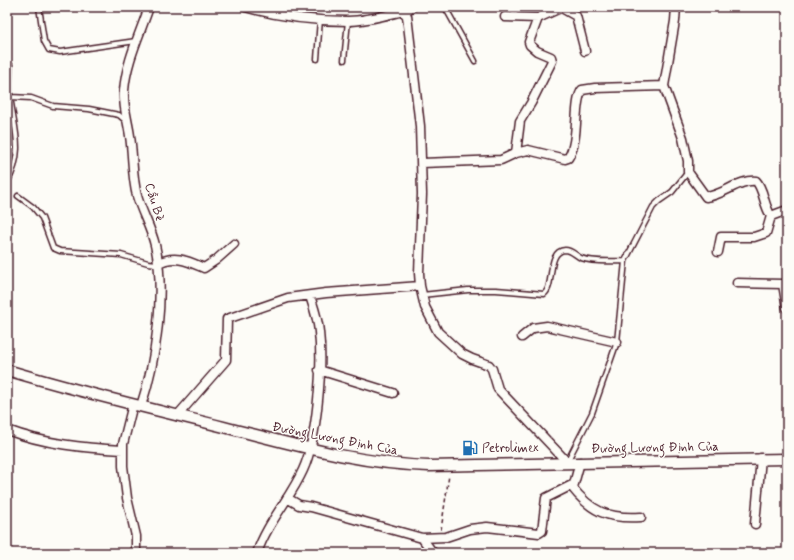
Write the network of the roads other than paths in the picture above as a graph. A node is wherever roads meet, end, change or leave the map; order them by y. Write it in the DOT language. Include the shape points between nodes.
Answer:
graph roads {
  1 [pos="40,7"];
  2 [pos="148,7"];
  3 [pos="245,7"];
  4 [pos="412,7"];
  5 [pos="445,7"];
  6 [pos="560,7"];
  7 [pos="676,7"];
  8 [pos="404,12"];
  9 [pos="505,17"];
  10 [pos="538,18"];
  11 [pos="320,20"];
  12 [pos="348,21"];
  13 [pos="137,41"];
  14 [pos="585,51"];
  15 [pos="317,59"];
  16 [pos="344,60"];
  17 [pos="475,61"];
  18 [pos="10,65"];
  19 [pos="664,86"];
  20 [pos="10,97"];
  21 [pos="128,122"];
  22 [pos="516,153"];
  23 [pos="422,164"];
  24 [pos="688,172"];
  25 [pos="7,183"];
  26 [pos="18,196"];
  27 [pos="787,210"];
  28 [pos="771,216"];
  29 [pos="234,244"];
  30 [pos="718,252"];
  31 [pos="625,261"];
  32 [pos="157,264"];
  33 [pos="737,283"];
  34 [pos="420,286"];
  35 [pos="422,295"];
  36 [pos="310,296"];
  37 [pos="787,308"];
  38 [pos="522,337"];
  39 [pos="617,342"];
  40 [pos="7,370"];
  41 [pos="319,370"];
  42 [pos="393,393"];
  43 [pos="137,405"];
  44 [pos="177,416"];
  45 [pos="7,430"];
  46 [pos="311,449"];
  47 [pos="123,450"];
  48 [pos="761,458"];
  49 [pos="787,459"];
  50 [pos="567,462"];
  51 [pos="580,462"];
  52 [pos="571,486"];
  53 [pos="287,498"];
  54 [pos="641,517"];
  55 [pos="755,524"];
  56 [pos="422,538"];
  57 [pos="260,552"];
  58 [pos="136,553"];
  59 [pos="433,553"];
  1 -- 13 [label="lane" via="44,41 49,50 60,52"];
  2 -- 13 [label="street, Cầu Bè"];
  3 -- 11 [label="street" via="264,13"];
  4 -- 8 [label="street"];
  5 -- 17 [label="lane"];
  6 -- 10 [label="street"];
  6 -- 14 [label="street" via="576,16"];
  7 -- 19 [label="street"];
  8 -- 12 [label="street"];
  8 -- 23 [label="street" via="409,25"];
  9 -- 10 [label="street"];
  10 -- 22 [label="street" via="529,42 537,51 551,57 552,61 520,121"];
  11 -- 12 [label="street"];
  11 -- 15 [label="lane"];
  12 -- 16 [label="lane"];
  13 -- 21 [label="street, Cầu Bè" via="124,90 124,109"];
  18 -- 20 [label="lane"];
  19 -- 22 [label="street" via="584,88 580,92 574,141 568,158 559,159 528,150"];
  19 -- 24 [label="street" via="683,138"];
  20 -- 21 [label="lane" via="24,97 53,106 77,107 118,115"];
  20 -- 25 [label="lane" via="18,148 13,173"];
  21 -- 32 [label="street, Cầu Bè" via="137,195 154,244"];
  22 -- 23 [label="street" via="502,160"];
  23 -- 34 [label="street"];
  24 -- 28 [label="street" via="706,196 746,181 756,181"];
  24 -- 31 [label="lane" via="672,192 653,207"];
  26 -- 32 [label="lane" via="33,207 42,218 53,248 60,251 121,255"];
  27 -- 28 [label="street"];
  28 -- 30 [label="street" via="766,233 754,237 721,237"];
  29 -- 32 [label="street" via="204,268 176,258"];
  31 -- 35 [label="lane" via="588,260 562,250 552,266 548,292 544,294 468,290"];
  31 -- 39 [label="lane"];
  32 -- 43 [label="street, Cầu Bè" via="155,350 149,380"];
  33 -- 37 [label="street" via="783,284"];
  34 -- 35 [label="street"];
  34 -- 36 [label="street"];
  35 -- 50 [label="street" via="428,315 438,332 462,354 489,365 498,389"];
  36 -- 41 [label="street" via="317,317"];
  36 -- 44 [label="street" via="288,298 227,319 226,360"];
  38 -- 39 [label="street" via="533,328 547,326"];
  39 -- 50 [label="lane" via="592,413"];
  40 -- 43 [label="street, Đường Lương Định Của"];
  41 -- 42 [label="street"];
  41 -- 46 [label="street"];
  43 -- 44 [label="street, Đường Lương Định Của"];
  43 -- 47 [label="street, Cầu Bè"];
  44 -- 46 [label="street, Đường Lương Định Của"];
  45 -- 47 [label="street" via="80,448"];
  46 -- 50 [label="street, Đường Lương Định Của" via="386,464"];
  46 -- 53 [label="street" via="303,472"];
  47 -- 58 [label="street, Cầu Bè" via="126,492 136,536"];
  48 -- 49 [label="street, Đường Lương Định Của"];
  48 -- 51 [label="street, Đường Lương Định Của"];
  48 -- 55 [label="street"];
  50 -- 51 [label="street, Đường Lương Định Của"];
  51 -- 52 [label="street" via="576,479"];
  52 -- 54 [label="street" via="586,504 611,516"];
  52 -- 56 [label="street" via="546,498 542,531 539,533 487,527 439,538"];
  53 -- 56 [label="street" via="299,506 311,507"];
  53 -- 57 [label="street"];
  56 -- 59 [label="street"];
}
